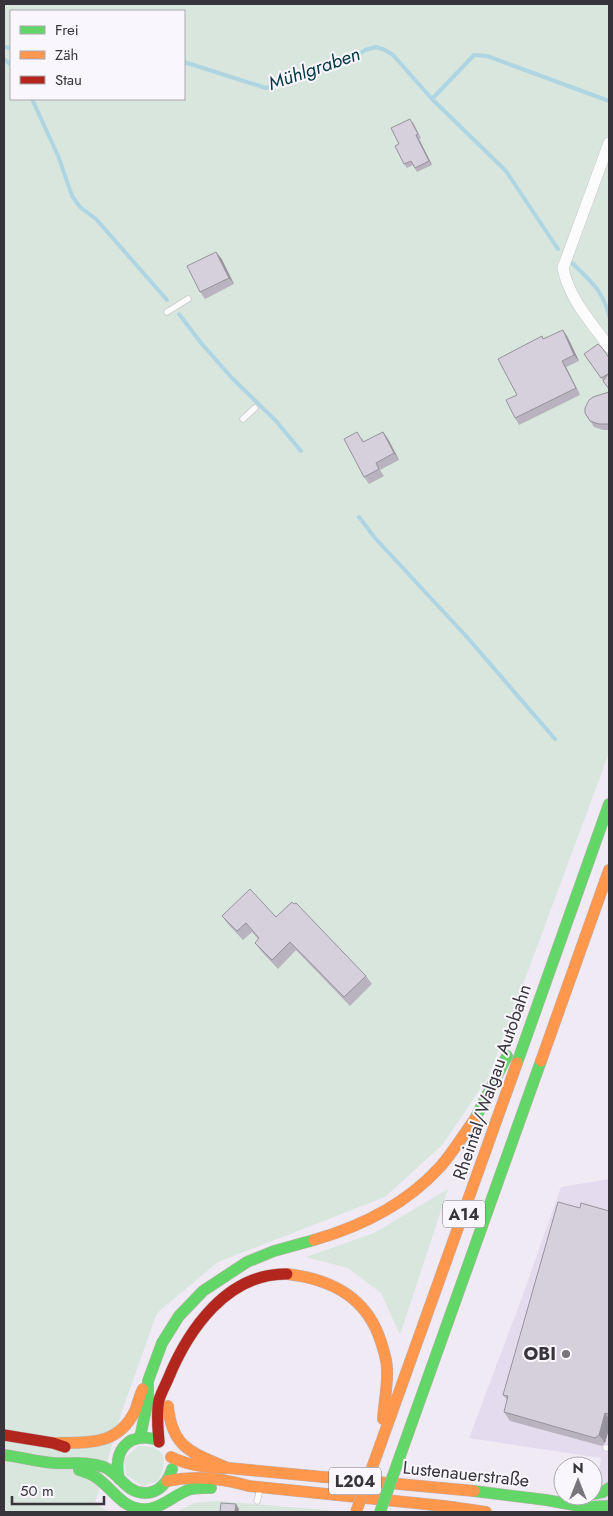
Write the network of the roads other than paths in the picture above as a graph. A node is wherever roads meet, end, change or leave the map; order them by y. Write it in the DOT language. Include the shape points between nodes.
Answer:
graph roads {
  1 [pos="609,142"];
  2 [pos="188,299"];
  3 [pos="167,312"];
  4 [pos="609,348"];
  5 [pos="255,408"];
  6 [pos="243,418"];
  7 [pos="609,804"];
  8 [pos="609,870"];
  9 [pos="544,988"];
  10 [pos="148,1381"];
  11 [pos="168,1381"];
  12 [pos="4,1435"];
  13 [pos="140,1438"];
  14 [pos="383,1441"];
  15 [pos="160,1442"];
  16 [pos="53,1443"];
  17 [pos="123,1447"];
  18 [pos="111,1451"];
  19 [pos="94,1452"];
  20 [pos="4,1455"];
  21 [pos="171,1457"];
  22 [pos="53,1463"];
  23 [pos="228,1468"];
  24 [pos="119,1479"];
  25 [pos="167,1481"];
  26 [pos="254,1486"];
  27 [pos="553,1499"];
  28 [pos="546,1500"];
  29 [pos="257,1501"];
  30 [pos="609,1506"];
  31 [pos="356,1512"];
  32 [pos="380,1512"];
  33 [pos="486,1512"];
  1 -- 4 [label="street" via="563,268 576,302"];
  2 -- 3 [label="lane"];
  5 -- 6 [label="lane"];
  7 -- 9 [label="main road, Rheintal/Walgau Autobahn / A14"];
  8 -- 32 [label="main road, A14, bridge"];
  9 -- 10 [label="main road" via="523,1015 477,1116 439,1168 413,1192 382,1212 352,1227 247,1262 203,1291 179,1316 162,1343"];
  9 -- 14 [label="main road, Rheintal/Walgau Autobahn / A14"];
  10 -- 13 [label="main road" via="148,1399"];
  10 -- 16 [label="main road" via="133,1415 116,1435 93,1443"];
  11 -- 14 [label="main road" via="177,1355 201,1318 232,1292 253,1279 268,1276 293,1273 317,1278 340,1289 359,1304 373,1322 383,1347 388,1373 383,1404"];
  11 -- 15 [label="main road" via="157,1419"];
  11 -- 23 [label="main road" via="172,1432 198,1456"];
  12 -- 16 [label="main road"];
  13 -- 15 [label="main road"];
  13 -- 17 [label="main road"];
  14 -- 31 [label="main road, Rheintal/Walgau Autobahn / A14, bridge"];
  15 -- 21 [label="main road"];
  16 -- 19 [label="main road"];
  17 -- 18 [label="main road"];
  17 -- 24 [label="main road" via="116,1462"];
  20 -- 22 [label="main road, Lustenauerstraße / L204"];
  21 -- 23 [label="main road, Lustenauerstraße / L204" via="182,1463"];
  21 -- 25 [label="main road" via="172,1472"];
  22 -- 24 [label="main road, Lustenauerstraße / L204" via="80,1462 103,1467"];
  22 -- 26 [label="main road, L204" via="91,1474 124,1503 140,1509 155,1508 196,1488"];
  23 -- 28 [label="main road, Lustenauerstraße / L204"];
  24 -- 25 [label="main road, Lustenauerstraße" via="129,1489 143,1494 157,1491"];
  25 -- 26 [label="main road, Lustenauerstraße / L204" via="179,1478 230,1480"];
  26 -- 29 [label="lane"];
  26 -- 33 [label="main road, Lustenauerstraße / L204"];
  27 -- 28 [label="main road"];
  28 -- 30 [label="main road, Lustenauerstraße / L204" via="585,1507"];
}
